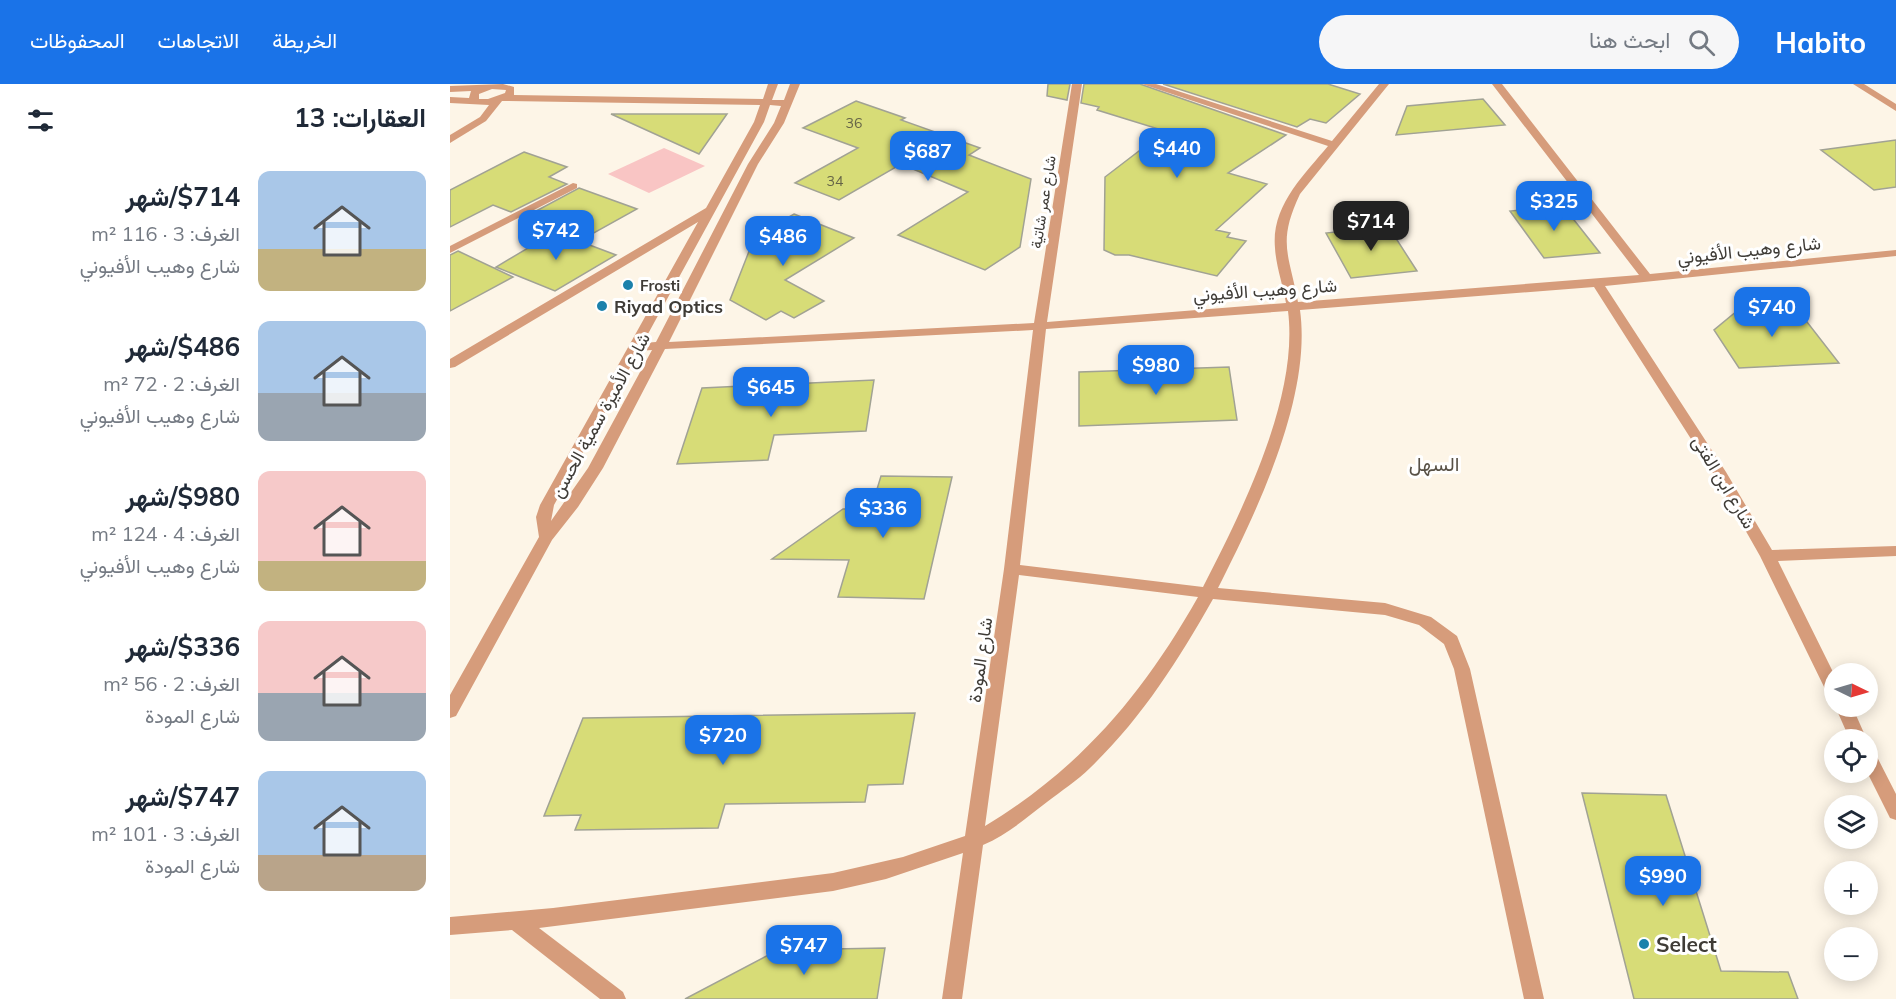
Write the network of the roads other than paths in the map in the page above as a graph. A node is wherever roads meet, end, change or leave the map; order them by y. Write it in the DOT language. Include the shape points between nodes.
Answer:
graph roads {
  1 [pos="1077,84"];
  2 [pos="1147,84"];
  3 [pos="1384,84"];
  4 [pos="1497,84"];
  5 [pos="1858,84"];
  6 [pos="492,86"];
  7 [pos="450,89"];
  8 [pos="511,89"];
  9 [pos="769,93"];
  10 [pos="792,94"];
  11 [pos="500,99"];
  12 [pos="450,100"];
  13 [pos="472,107"];
  14 [pos="1896,108"];
  15 [pos="454,137"];
  16 [pos="1335,145"];
  17 [pos="573,186"];
  18 [pos="710,210"];
  19 [pos="450,250"];
  20 [pos="1896,253"];
  21 [pos="1648,279"];
  22 [pos="1597,284"];
  23 [pos="1293,305"];
  24 [pos="1040,326"];
  25 [pos="661,346"];
  26 [pos="636,347"];
  27 [pos="450,364"];
  28 [pos="546,537"];
  29 [pos="1896,551"];
  30 [pos="1768,556"];
  31 [pos="1012,568"];
  32 [pos="1208,593"];
  33 [pos="1824,670"];
  34 [pos="450,711"];
  35 [pos="1878,776"];
  36 [pos="1896,812"];
  37 [pos="974,841"];
  38 [pos="516,922"];
  39 [pos="450,926"];
  40 [pos="616,999"];
  41 [pos="952,999"];
  42 [pos="1534,999"];
  1 -- 24 [label="street, شارع عمر شاتية"];
  2 -- 16 [label="street"];
  3 -- 16 [label="street"];
  4 -- 21 [label="street"];
  5 -- 14 [label="street"];
  6 -- 7 [label="street"];
  6 -- 8 [label="street"];
  6 -- 13 [label="street" via="474,93"];
  8 -- 9 [label="street"];
  8 -- 11 [label="street"];
  9 -- 10 [label="street"];
  9 -- 11 [label="street"];
  9 -- 18 [label="street, شارع الأميرة سمية الحسن" via="759,122"];
  10 -- 25 [label="street, شارع الأميرة سمية الحسن"];
  11 -- 13 [label="street"];
  11 -- 15 [label="street" via="485,118"];
  12 -- 13 [label="street"];
  13 -- 15 [label="street"];
  16 -- 23 [label="street" via="1295,193 1280,231 1278,248"];
  17 -- 19 [label="street"];
  18 -- 26 [label="street, شارع الأميرة سمية الحسن"];
  18 -- 27 [label="street"];
  20 -- 21 [label="street, شارع وهيب الأفيوني"];
  21 -- 22 [label="street, شارع وهيب الأفيوني"];
  22 -- 23 [label="street, شارع وهيب الأفيوني"];
  22 -- 30 [label="street, شارع ابن الفتى"];
  23 -- 24 [label="street, شارع وهيب الأفيوني"];
  23 -- 32 [label="street" via="1296,349 1284,407 1254,495"];
  24 -- 25 [label="street, شارع وهيب الأفيوني"];
  24 -- 31 [label="street, شارع المودة"];
  25 -- 26 [label="street, شارع وهيب الأفيوني"];
  25 -- 28 [label="street, شارع الأميرة سمية الحسن" via="582,491"];
  26 -- 28 [label="street, شارع الأميرة سمية الحسن" via="547,505 543,517"];
  28 -- 34 [label="street, شارع الأميرة سمية الحسن"];
  29 -- 30 [label="street"];
  30 -- 33 [label="street, شارع ابن الفتى"];
  31 -- 32 [label="street"];
  31 -- 37 [label="street, شارع المودة"];
  32 -- 37 [label="street" via="1175,652 1127,716 1083,764 1013,818"];
  32 -- 42 [label="street" via="1385,609 1425,621 1451,640 1462,669"];
  35 -- 36 [label="street"];
  37 -- 38 [label="street" via="835,882"];
  37 -- 41 [label="street, شارع المودة"];
  38 -- 39 [label="street"];
  38 -- 40 [label="street"];
}
